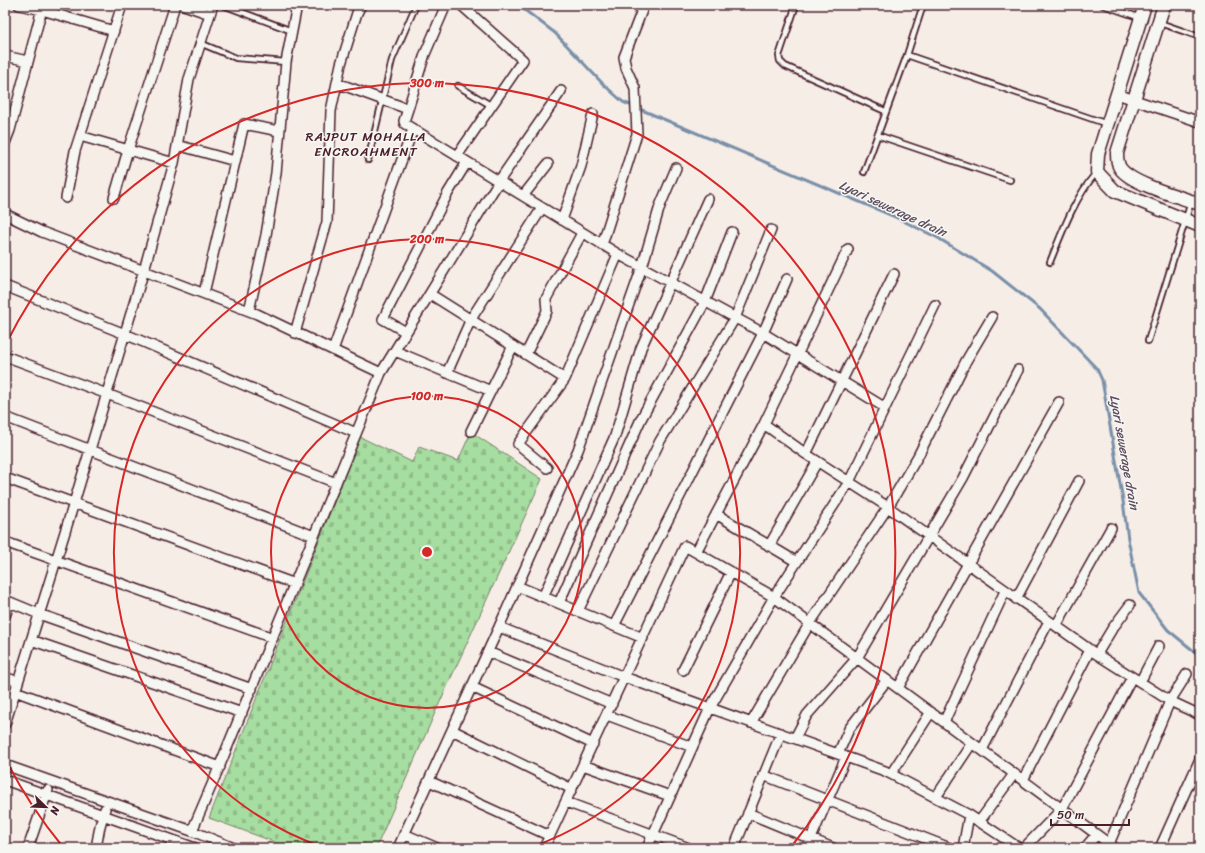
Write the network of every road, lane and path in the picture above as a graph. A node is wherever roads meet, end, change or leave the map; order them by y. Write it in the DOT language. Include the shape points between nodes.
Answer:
graph roads {
  1 [pos="19,5"];
  2 [pos="122,5"];
  3 [pos="175,5"];
  4 [pos="184,5"];
  5 [pos="213,5"];
  6 [pos="223,5"];
  7 [pos="297,5"];
  8 [pos="361,5"];
  9 [pos="416,5"];
  10 [pos="446,5"];
  11 [pos="461,5"];
  12 [pos="644,5"];
  13 [pos="796,5"];
  14 [pos="923,5"];
  15 [pos="1103,5"];
  16 [pos="1145,5"];
  17 [pos="1164,5"];
  18 [pos="42,7"];
  19 [pos="210,14"];
  20 [pos="1141,18"];
  21 [pos="1158,22"];
  22 [pos="292,31"];
  23 [pos="114,32"];
  24 [pos="1200,37"];
  25 [pos="200,43"];
  26 [pos="907,55"];
  27 [pos="5,56"];
  28 [pos="28,61"];
  29 [pos="286,62"];
  30 [pos="337,83"];
  31 [pos="458,86"];
  32 [pos="561,90"];
  33 [pos="1117,94"];
  34 [pos="383,99"];
  35 [pos="1134,99"];
  36 [pos="492,106"];
  37 [pos="408,109"];
  38 [pos="885,111"];
  39 [pos="593,114"];
  40 [pos="1200,122"];
  41 [pos="1107,124"];
  42 [pos="413,129"];
  43 [pos="279,131"];
  44 [pos="877,135"];
  45 [pos="80,136"];
  46 [pos="5,143"];
  47 [pos="177,145"];
  48 [pos="128,150"];
  49 [pos="457,156"];
  50 [pos="368,160"];
  51 [pos="235,161"];
  52 [pos="467,162"];
  53 [pos="174,163"];
  54 [pos="548,164"];
  55 [pos="676,168"];
  56 [pos="864,172"];
  57 [pos="1098,172"];
  58 [pos="1010,180"];
  59 [pos="499,182"];
  60 [pos="524,196"];
  61 [pos="66,198"];
  62 [pos="114,198"];
  63 [pos="708,199"];
  64 [pos="1196,202"];
  65 [pos="542,208"];
  66 [pos="5,214"];
  67 [pos="562,220"];
  68 [pos="1185,221"];
  69 [pos="1200,226"];
  70 [pos="771,230"];
  71 [pos="732,232"];
  72 [pos="582,233"];
  73 [pos="602,245"];
  74 [pos="848,250"];
  75 [pos="618,254"];
  76 [pos="1050,262"];
  77 [pos="642,267"];
  78 [pos="144,270"];
  79 [pos="894,274"];
  80 [pos="787,279"];
  81 [pos="671,282"];
  82 [pos="5,286"];
  83 [pos="204,293"];
  84 [pos="430,294"];
  85 [pos="705,302"];
  86 [pos="935,305"];
  87 [pos="249,311"];
  88 [pos="992,317"];
  89 [pos="735,318"];
  90 [pos="471,319"];
  91 [pos="295,332"];
  92 [pos="406,332"];
  93 [pos="763,333"];
  94 [pos="124,334"];
  95 [pos="1148,341"];
  96 [pos="513,346"];
  97 [pos="333,350"];
  98 [pos="395,351"];
  99 [pos="798,353"];
  100 [pos="526,354"];
  101 [pos="5,356"];
  102 [pos="1018,370"];
  103 [pos="381,373"];
  104 [pos="447,373"];
  105 [pos="565,379"];
  106 [pos="842,381"];
  107 [pos="491,392"];
  108 [pos="107,394"];
  109 [pos="1059,402"];
  110 [pos="884,407"];
  111 [pos="5,417"];
  112 [pos="764,424"];
  113 [pos="471,431"];
  114 [pos="356,433"];
  115 [pos="90,450"];
  116 [pos="806,454"];
  117 [pos="817,462"];
  118 [pos="547,468"];
  119 [pos="5,478"];
  120 [pos="1079,481"];
  121 [pos="849,482"];
  122 [pos="336,483"];
  123 [pos="74,503"];
  124 [pos="888,507"];
  125 [pos="716,514"];
  126 [pos="1111,528"];
  127 [pos="314,536"];
  128 [pos="929,537"];
  129 [pos="5,542"];
  130 [pos="769,546"];
  131 [pos="696,552"];
  132 [pos="56,560"];
  133 [pos="796,562"];
  134 [pos="968,563"];
  135 [pos="731,572"];
  136 [pos="295,584"];
  137 [pos="517,586"];
  138 [pos="1005,591"];
  139 [pos="774,596"];
  140 [pos="543,597"];
  141 [pos="1016,599"];
  142 [pos="7,601"];
  143 [pos="559,603"];
  144 [pos="1130,605"];
  145 [pos="578,611"];
  146 [pos="39,614"];
  147 [pos="5,616"];
  148 [pos="810,623"];
  149 [pos="1052,624"];
  150 [pos="614,626"];
  151 [pos="499,627"];
  152 [pos="272,638"];
  153 [pos="643,638"];
  154 [pos="31,640"];
  155 [pos="1160,646"];
  156 [pos="488,652"];
  157 [pos="1093,652"];
  158 [pos="858,658"];
  159 [pos="683,670"];
  160 [pos="1187,674"];
  161 [pos="5,677"];
  162 [pos="624,677"];
  163 [pos="1136,679"];
  164 [pos="887,680"];
  165 [pos="18,682"];
  166 [pos="472,687"];
  167 [pos="898,688"];
  168 [pos="252,689"];
  169 [pos="15,691"];
  170 [pos="1170,701"];
  171 [pos="612,704"];
  172 [pos="710,708"];
  173 [pos="930,712"];
  174 [pos="242,713"];
  175 [pos="607,715"];
  176 [pos="1200,715"];
  177 [pos="944,722"];
  178 [pos="751,723"];
  179 [pos="5,724"];
  180 [pos="452,730"];
  181 [pos="780,733"];
  182 [pos="795,738"];
  183 [pos="972,743"];
  184 [pos="593,744"];
  185 [pos="692,747"];
  186 [pos="982,750"];
  187 [pos="842,755"];
  188 [pos="1200,759"];
  189 [pos="5,765"];
  190 [pos="583,765"];
  191 [pos="220,767"];
  192 [pos="891,774"];
  193 [pos="1014,774"];
  194 [pos="763,775"];
  195 [pos="5,780"];
  196 [pos="1023,780"];
  197 [pos="429,781"];
  198 [pos="51,782"];
  199 [pos="572,789"];
  200 [pos="46,795"];
  201 [pos="670,796"];
  202 [pos="936,797"];
  203 [pos="828,800"];
  204 [pos="108,802"];
  205 [pos="566,802"];
  206 [pos="1062,809"];
  207 [pos="748,813"];
  208 [pos="104,814"];
  209 [pos="969,815"];
  210 [pos="979,822"];
  211 [pos="195,833"];
  212 [pos="404,834"];
  213 [pos="653,834"];
  214 [pos="1096,835"];
  215 [pos="550,836"];
  216 [pos="809,844"];
  217 [pos="1112,846"];
  218 [pos="229,847"];
  219 [pos="548,847"];
  220 [pos="28,848"];
  221 [pos="96,848"];
  222 [pos="194,848"];
  223 [pos="398,848"];
  224 [pos="437,848"];
  225 [pos="647,848"];
  226 [pos="689,848"];
  227 [pos="734,848"];
  228 [pos="833,848"];
  229 [pos="950,848"];
  230 [pos="963,848"];
  231 [pos="1019,848"];
  232 [pos="1024,848"];
  233 [pos="1085,848"];
  234 [pos="1160,848"];
  1 -- 18 [label="street"];
  2 -- 23 [label="street"];
  3 -- 48 [label="street"];
  4 -- 19 [label="street"];
  5 -- 19 [label="street"];
  6 -- 22 [label="lane"];
  7 -- 22 [label="street"];
  8 -- 30 [label="street"];
  9 -- 34 [label="lane" via="392,60"];
  10 -- 37 [label="street" via="425,54"];
  11 -- 36 [label="street" via="523,60"];
  12 -- 73 [label="street" via="624,57 635,88 637,134"];
  13 -- 38 [label="lane" via="779,56 780,62"];
  14 -- 26 [label="lane"];
  15 -- 20 [label="lane"];
  16 -- 20 [label="street"];
  17 -- 21 [label="street"];
  18 -- 23 [label="street"];
  18 -- 28 [label="street"];
  19 -- 25 [label="street"];
  20 -- 33 [label="street"];
  21 -- 24 [label="lane"];
  21 -- 35 [label="street"];
  22 -- 29 [label="street"];
  23 -- 45 [label="street"];
  25 -- 29 [label="lane" via="236,58"];
  25 -- 47 [label="street" via="189,79"];
  26 -- 38 [label="lane"];
  26 -- 41 [label="lane"];
  27 -- 28 [label="street"];
  28 -- 46 [label="street"];
  29 -- 43 [label="street"];
  30 -- 34 [label="street"];
  30 -- 91 [label="street" via="331,111 327,222"];
  31 -- 36 [label="lane"];
  32 -- 59 [label="street"];
  33 -- 35 [label="street"];
  33 -- 41 [label="street"];
  34 -- 37 [label="street"];
  34 -- 50 [label="lane"];
  35 -- 40 [label="street"];
  35 -- 64 [label="street" via="1117,153 1117,163 1128,176 1138,182"];
  36 -- 49 [label="street"];
  37 -- 42 [label="street" via="404,123"];
  38 -- 44 [label="lane"];
  39 -- 67 [label="street" via="581,166"];
  41 -- 57 [label="street" via="1098,154"];
  42 -- 49 [label="street"];
  42 -- 97 [label="street"];
  43 -- 51 [label="street" via="244,124"];
  43 -- 87 [label="street" via="276,173 266,236"];
  44 -- 56 [label="lane"];
  44 -- 58 [label="lane"];
  45 -- 48 [label="street"];
  45 -- 61 [label="street"];
  47 -- 51 [label="street"];
  47 -- 53 [label="street"];
  48 -- 53 [label="street"];
  48 -- 62 [label="street"];
  49 -- 52 [label="street"];
  51 -- 83 [label="street"];
  52 -- 59 [label="street"];
  52 -- 92 [label="street" via="448,193 383,319"];
  53 -- 78 [label="street"];
  54 -- 60 [label="street"];
  55 -- 77 [label="street" via="660,206"];
  57 -- 68 [label="street" via="1115,191"];
  57 -- 76 [label="lane" via="1080,194"];
  59 -- 60 [label="street"];
  59 -- 84 [label="street"];
  60 -- 65 [label="street"];
  63 -- 81 [label="street"];
  64 -- 68 [label="lane"];
  65 -- 67 [label="street"];
  65 -- 90 [label="street"];
  66 -- 78 [label="street" via="42,232"];
  67 -- 72 [label="street"];
  68 -- 69 [label="street"];
  68 -- 95 [label="lane"];
  70 -- 89 [label="street"];
  71 -- 85 [label="street"];
  72 -- 73 [label="street"];
  72 -- 100 [label="street" via="546,299 547,311"];
  73 -- 75 [label="street"];
  74 -- 99 [label="street"];
  75 -- 77 [label="street"];
  75 -- 105 [label="street"];
  77 -- 81 [label="street"];
  77 -- 137 [label="street" via="578,450"];
  78 -- 83 [label="street"];
  78 -- 94 [label="street"];
  79 -- 106 [label="street"];
  80 -- 93 [label="street"];
  81 -- 85 [label="street"];
  81 -- 140 [label="street" via="641,348 615,436"];
  82 -- 94 [label="street"];
  83 -- 87 [label="street"];
  84 -- 90 [label="street"];
  84 -- 92 [label="street"];
  85 -- 89 [label="street"];
  85 -- 143 [label="street" via="641,419"];
  86 -- 110 [label="street"];
  87 -- 91 [label="street"];
  88 -- 124 [label="street"];
  89 -- 93 [label="street"];
  89 -- 145 [label="street" via="660,441"];
  90 -- 96 [label="street"];
  90 -- 104 [label="street"];
  91 -- 97 [label="street"];
  92 -- 98 [label="street"];
  93 -- 99 [label="street"];
  93 -- 150 [label="street"];
  94 -- 108 [label="street"];
  94 -- 114 [label="street"];
  96 -- 100 [label="street"];
  96 -- 107 [label="street"];
  97 -- 103 [label="street"];
  98 -- 103 [label="street"];
  98 -- 104 [label="street"];
  99 -- 106 [label="street"];
  99 -- 112 [label="street"];
  100 -- 105 [label="street"];
  101 -- 108 [label="street"];
  102 -- 128 [label="street"];
  103 -- 114 [label="street"];
  104 -- 107 [label="street"];
  105 -- 118 [label="street" via="518,444"];
  106 -- 110 [label="street"];
  106 -- 116 [label="street"];
  107 -- 113 [label="street"];
  108 -- 115 [label="street"];
  108 -- 122 [label="street"];
  109 -- 134 [label="street"];
  110 -- 121 [label="street"];
  111 -- 115 [label="street"];
  112 -- 116 [label="street"];
  112 -- 125 [label="street"];
  114 -- 122 [label="street"];
  115 -- 123 [label="street"];
  115 -- 127 [label="street"];
  116 -- 117 [label="street"];
  117 -- 121 [label="street"];
  117 -- 130 [label="street"];
  119 -- 123 [label="street"];
  120 -- 141 [label="street"];
  121 -- 124 [label="street"];
  121 -- 133 [label="street"];
  122 -- 127 [label="street"];
  123 -- 132 [label="street"];
  123 -- 136 [label="street"];
  124 -- 128 [label="street"];
  124 -- 148 [label="street"];
  125 -- 130 [label="street"];
  125 -- 131 [label="street"];
  126 -- 149 [label="street"];
  127 -- 136 [label="street"];
  128 -- 134 [label="street"];
  128 -- 158 [label="street"];
  129 -- 132 [label="street"];
  130 -- 133 [label="street"];
  131 -- 135 [label="street"];
  131 -- 153 [label="street" via="686,546"];
  132 -- 146 [label="street"];
  132 -- 152 [label="street"];
  133 -- 139 [label="street"];
  134 -- 138 [label="street"];
  134 -- 167 [label="street"];
  135 -- 139 [label="street"];
  135 -- 159 [label="street"];
  136 -- 152 [label="street"];
  137 -- 140 [label="street"];
  137 -- 151 [label="street"];
  138 -- 141 [label="street"];
  138 -- 177 [label="street"];
  139 -- 148 [label="street"];
  139 -- 172 [label="street"];
  140 -- 143 [label="street"];
  141 -- 149 [label="street"];
  142 -- 146 [label="street"];
  142 -- 147 [label="street"];
  143 -- 145 [label="street"];
  144 -- 157 [label="street"];
  145 -- 150 [label="street"];
  146 -- 154 [label="street"];
  146 -- 168 [label="street"];
  148 -- 158 [label="street"];
  148 -- 178 [label="street"];
  149 -- 157 [label="street"];
  149 -- 186 [label="street"];
  150 -- 153 [label="street"];
  151 -- 156 [label="street"];
  151 -- 162 [label="street"];
  152 -- 168 [label="street"];
  153 -- 162 [label="street"];
  154 -- 165 [label="street"];
  154 -- 174 [label="street"];
  155 -- 163 [label="street"];
  156 -- 166 [label="street"];
  156 -- 171 [label="street"];
  157 -- 163 [label="street"];
  157 -- 196 [label="street"];
  158 -- 164 [label="street"];
  158 -- 182 [label="street" via="807,715"];
  160 -- 170 [label="street"];
  161 -- 165 [label="street"];
  162 -- 171 [label="street"];
  162 -- 172 [label="street"];
  163 -- 170 [label="street"];
  163 -- 206 [label="street"];
  164 -- 167 [label="street"];
  164 -- 187 [label="street" via="849,729"];
  165 -- 169 [label="street"];
  166 -- 180 [label="street"];
  166 -- 184 [label="street"];
  167 -- 173 [label="street"];
  168 -- 174 [label="street"];
  169 -- 179 [label="street"];
  169 -- 191 [label="street"];
  170 -- 176 [label="street"];
  170 -- 217 [label="street"];
  171 -- 175 [label="street"];
  172 -- 178 [label="street"];
  172 -- 185 [label="street"];
  173 -- 177 [label="street"];
  173 -- 192 [label="street"];
  174 -- 191 [label="street"];
  175 -- 184 [label="street"];
  175 -- 185 [label="street"];
  177 -- 183 [label="street"];
  178 -- 181 [label="street"];
  180 -- 197 [label="street"];
  180 -- 199 [label="street"];
  181 -- 182 [label="street"];
  181 -- 194 [label="street"];
  182 -- 187 [label="street"];
  183 -- 186 [label="street"];
  183 -- 202 [label="street"];
  184 -- 190 [label="street"];
  185 -- 201 [label="street"];
  186 -- 193 [label="street"];
  187 -- 192 [label="street"];
  187 -- 203 [label="street"];
  188 -- 234 [label="street"];
  189 -- 198 [label="street"];
  190 -- 199 [label="street"];
  190 -- 201 [label="street"];
  191 -- 211 [label="street"];
  192 -- 202 [label="street"];
  193 -- 196 [label="street"];
  193 -- 210 [label="street"];
  194 -- 203 [label="street"];
  194 -- 207 [label="street"];
  195 -- 200 [label="street"];
  196 -- 206 [label="street"];
  197 -- 212 [label="street"];
  197 -- 215 [label="street"];
  198 -- 200 [label="street"];
  198 -- 204 [label="street"];
  199 -- 205 [label="street"];
  200 -- 208 [label="street"];
  200 -- 220 [label="street"];
  201 -- 213 [label="street"];
  202 -- 209 [label="street"];
  203 -- 216 [label="street"];
  203 -- 229 [label="street"];
  204 -- 208 [label="street"];
  204 -- 211 [label="street"];
  205 -- 213 [label="street"];
  205 -- 215 [label="street"];
  206 -- 214 [label="street"];
  206 -- 232 [label="street"];
  207 -- 216 [label="street"];
  207 -- 227 [label="street"];
  208 -- 221 [label="street"];
  208 -- 222 [label="street"];
  209 -- 210 [label="street"];
  209 -- 230 [label="street"];
  210 -- 231 [label="street"];
  211 -- 218 [label="street"];
  211 -- 222 [label="street"];
  212 -- 223 [label="street"];
  212 -- 224 [label="street"];
  213 -- 225 [label="street"];
  213 -- 226 [label="street"];
  214 -- 217 [label="street"];
  214 -- 233 [label="street"];
  215 -- 219 [label="street"];
  216 -- 228 [label="street"];
}
